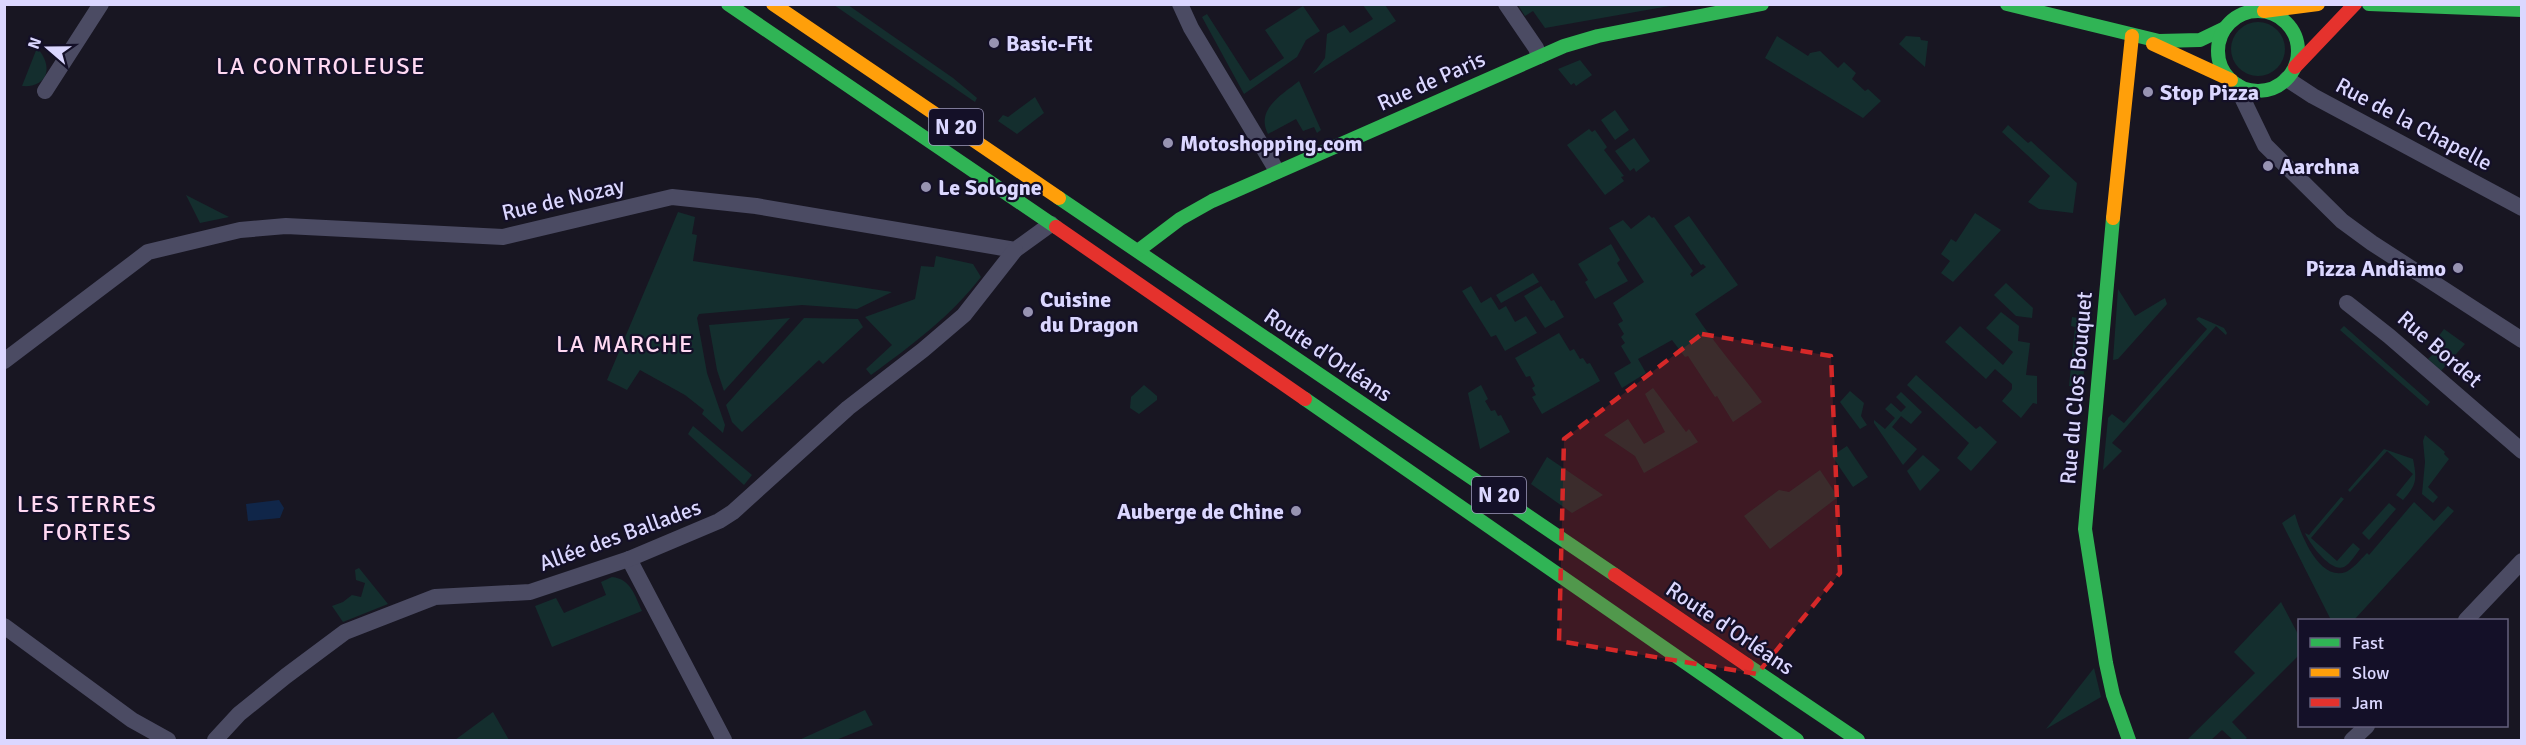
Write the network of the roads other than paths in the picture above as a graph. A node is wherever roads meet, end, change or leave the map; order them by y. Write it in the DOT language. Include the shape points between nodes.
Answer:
graph roads {
  1 [pos="101,4"];
  2 [pos="728,4"];
  3 [pos="773,4"];
  4 [pos="1180,4"];
  5 [pos="1506,4"];
  6 [pos="1762,4"];
  7 [pos="2007,4"];
  8 [pos="2318,4"];
  9 [pos="2355,4"];
  10 [pos="2369,4"];
  11 [pos="2522,10"];
  12 [pos="2264,11"];
  13 [pos="2225,28"];
  14 [pos="2132,36"];
  15 [pos="1539,56"];
  16 [pos="2291,73"];
  17 [pos="2234,82"];
  18 [pos="45,92"];
  19 [pos="1277,171"];
  20 [pos="2522,208"];
  21 [pos="1051,224"];
  22 [pos="1015,249"];
  23 [pos="1139,250"];
  24 [pos="2347,303"];
  25 [pos="2522,340"];
  26 [pos="4,361"];
  27 [pos="2522,450"];
  28 [pos="629,560"];
  29 [pos="2522,561"];
  30 [pos="2468,619"];
  31 [pos="4,626"];
  32 [pos="2366,727"];
  33 [pos="168,741"];
  34 [pos="215,741"];
  35 [pos="724,741"];
  36 [pos="1797,741"];
  37 [pos="1858,741"];
  38 [pos="2129,741"];
  39 [pos="2352,741"];
  1 -- 18 [label="street"];
  2 -- 21 [label="main road, N 20"];
  3 -- 23 [label="main road, Route d'Orléans / N 20"];
  4 -- 19 [label="street"];
  5 -- 15 [label="street"];
  6 -- 15 [label="main road, Rue de Paris" via="1598,36"];
  7 -- 14 [label="main road"];
  8 -- 12 [label="main road"];
  9 -- 16 [label="main road"];
  10 -- 11 [label="main road"];
  12 -- 13 [label="main road" via="2242,14"];
  12 -- 16 [label="main road" via="2278,15 2293,31 2298,52"];
  13 -- 14 [label="main road" via="2200,40 2159,41"];
  13 -- 17 [label="main road" via="2219,54 2222,66"];
  14 -- 17 [label="main road"];
  14 -- 38 [label="main road, Rue du Clos Bouquet" via="2085,529 2106,663"];
  15 -- 19 [label="main road, Rue de Paris"];
  16 -- 17 [label="main road" via="2276,86 2264,90 2252,90"];
  16 -- 20 [label="street, Rue de la Chapelle" via="2313,96"];
  17 -- 25 [label="street" via="2265,146 2342,221"];
  19 -- 23 [label="main road, Rue de Paris" via="1180,219"];
  21 -- 22 [label="street"];
  21 -- 36 [label="main road, N 20"];
  22 -- 26 [label="street, Rue de Nozay" via="765,207 672,197 503,237 286,226 240,230 148,252"];
  22 -- 28 [label="street, Allée des Ballades" via="964,315 848,408 733,512"];
  23 -- 37 [label="main road, Route d'Orléans / N 20"];
  24 -- 27 [label="street, Rue Bordet"];
  28 -- 34 [label="street, Allée des Ballades" via="530,592 435,597 345,632 239,714"];
  28 -- 35 [label="street"];
  29 -- 30 [label="street"];
  31 -- 33 [label="street" via="132,720"];
  32 -- 39 [label="street"];
}
